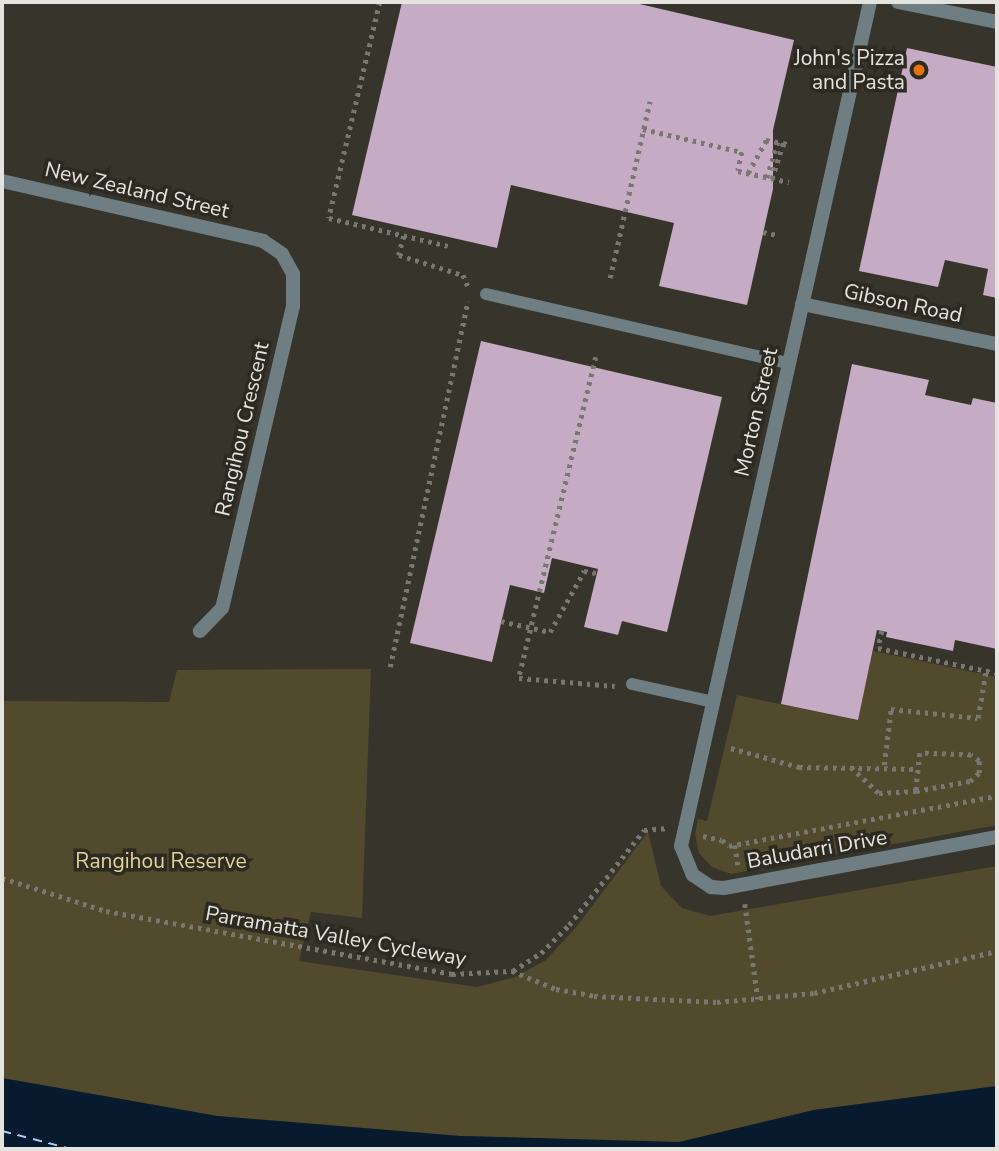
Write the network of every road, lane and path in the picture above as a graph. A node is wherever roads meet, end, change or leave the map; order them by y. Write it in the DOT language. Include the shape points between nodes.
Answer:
graph roads {
  1 [pos="380,2"];
  2 [pos="870,2"];
  3 [pos="898,2"];
  4 [pos="997,22"];
  5 [pos="650,102"];
  6 [pos="643,129"];
  7 [pos="792,145"];
  8 [pos="748,173"];
  9 [pos="770,178"];
  10 [pos="2,181"];
  11 [pos="789,183"];
  12 [pos="763,232"];
  13 [pos="777,235"];
  14 [pos="404,236"];
  15 [pos="263,241"];
  16 [pos="448,246"];
  17 [pos="610,278"];
  18 [pos="486,293"];
  19 [pos="802,304"];
  20 [pos="997,344"];
  21 [pos="596,357"];
  22 [pos="788,363"];
  23 [pos="597,573"];
  24 [pos="501,621"];
  25 [pos="531,628"];
  26 [pos="200,631"];
  27 [pos="882,631"];
  28 [pos="390,667"];
  29 [pos="986,670"];
  30 [pos="997,673"];
  31 [pos="626,685"];
  32 [pos="713,702"];
  33 [pos="731,748"];
  34 [pos="884,765"];
  35 [pos="851,768"];
  36 [pos="918,769"];
  37 [pos="916,790"];
  38 [pos="997,796"];
  39 [pos="657,826"];
  40 [pos="690,833"];
  41 [pos="997,837"];
  42 [pos="735,845"];
  43 [pos="739,873"];
  44 [pos="2,878"];
  45 [pos="743,896"];
  46 [pos="997,951"];
  47 [pos="512,971"];
  48 [pos="758,999"];
  1 -- 14 [label="path" via="329,218"];
  2 -- 19 [label="street, Morton Street"];
  3 -- 4 [label="street"];
  5 -- 6 [label="path"];
  6 -- 8 [label="path" via="742,152 738,171"];
  6 -- 17 [label="path"];
  7 -- 9 [label="path" via="783,143"];
  8 -- 9 [label="path"];
  8 -- 9 [label="path" via="766,140 778,142"];
  9 -- 11 [label="path"];
  10 -- 15 [label="street, New Zealand Street"];
  12 -- 13 [label="path"];
  14 -- 16 [label="path"];
  14 -- 28 [label="path" via="399,255 463,275 469,291"];
  15 -- 26 [label="street, Rangihou Crescent" via="289,263 295,295 222,608"];
  18 -- 22 [label="lane"];
  19 -- 20 [label="street, Gibson Road"];
  19 -- 22 [label="street, Morton Street"];
  21 -- 25 [label="path"];
  22 -- 32 [label="street, Morton Street"];
  23 -- 25 [label="path" via="584,570 550,632"];
  24 -- 25 [label="path"];
  25 -- 31 [label="path" via="519,678"];
  27 -- 29 [label="path" via="878,648"];
  29 -- 30 [label="path"];
  29 -- 34 [label="path" via="978,718 891,709"];
  31 -- 32 [label="lane"];
  32 -- 40 [label="street, Morton Street"];
  33 -- 35 [label="path" via="799,767"];
  34 -- 35 [label="path"];
  34 -- 36 [label="path"];
  35 -- 37 [label="path" via="879,793"];
  36 -- 37 [label="path"];
  36 -- 37 [label="path" via="920,753 971,755 979,761 979,773 970,780"];
  38 -- 42 [label="path"];
  39 -- 47 [label="path" via="644,830 550,944"];
  40 -- 41 [label="street, Baludarri Drive" via="681,846 687,868 701,883 724,888"];
  40 -- 42 [label="path"];
  42 -- 43 [label="path"];
  44 -- 47 [label="path, Parramatta Valley Cycleway" via="106,911 385,963 452,974"];
  45 -- 48 [label="path"];
  46 -- 48 [label="path, Parramatta Valley Cycleway" via="814,993"];
  47 -- 48 [label="path, Parramatta Valley Cycleway" via="556,989 594,996 717,1002"];
}
